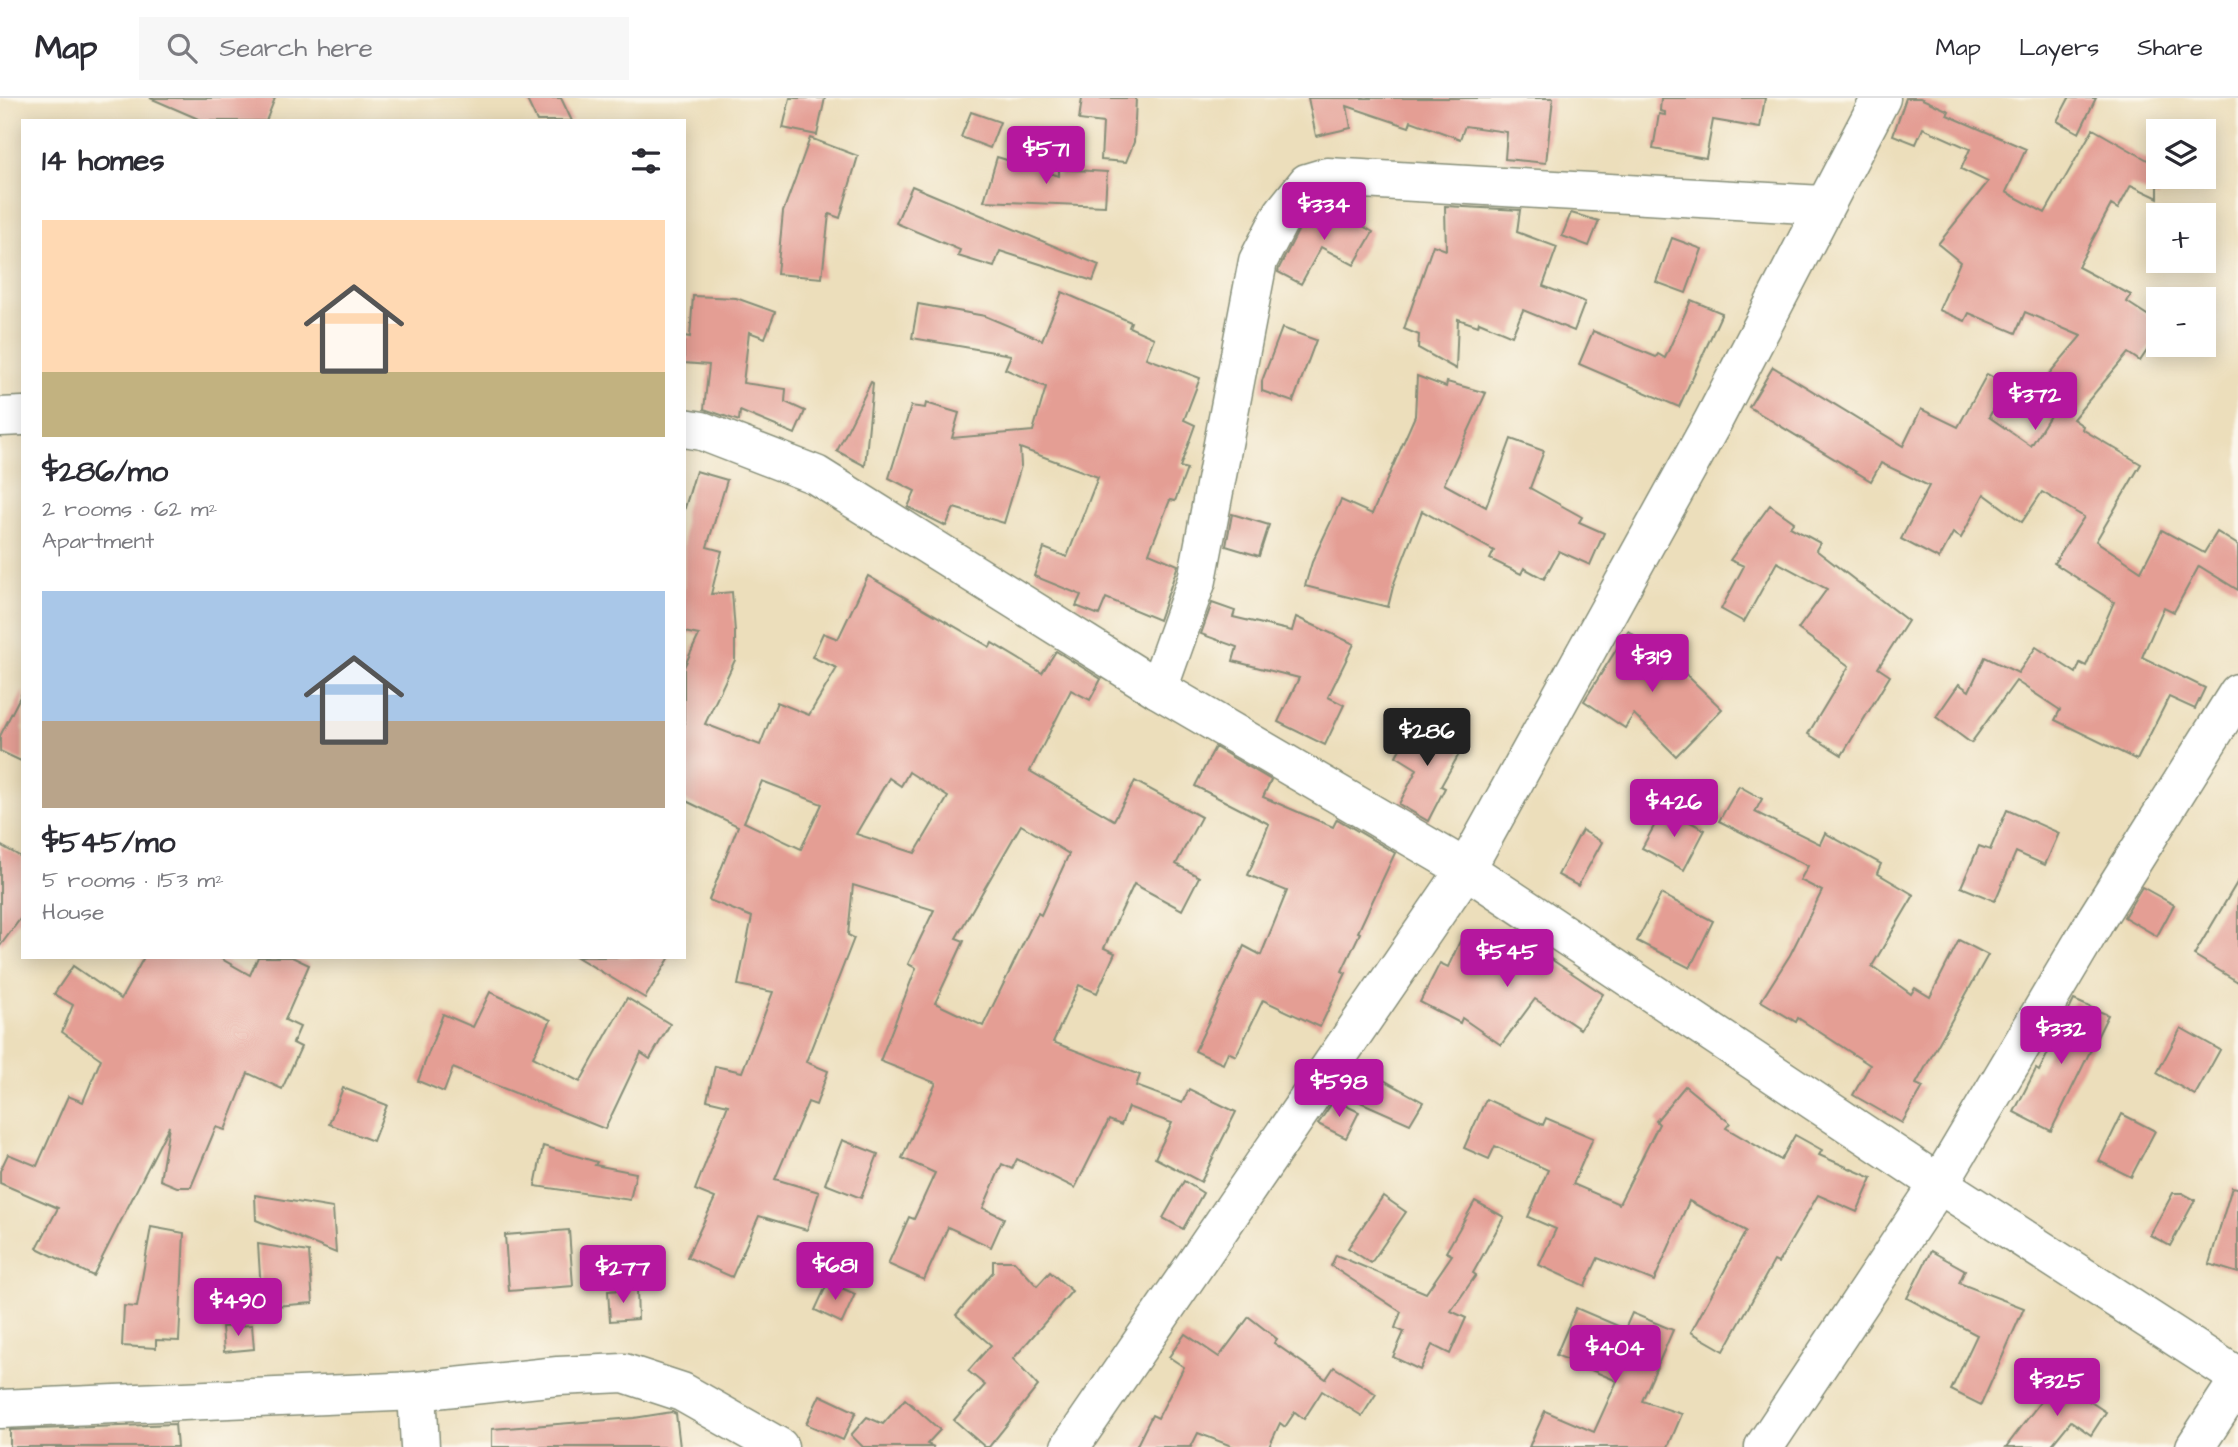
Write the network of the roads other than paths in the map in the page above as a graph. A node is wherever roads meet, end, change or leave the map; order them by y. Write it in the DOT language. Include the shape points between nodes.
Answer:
graph roads {
  1 [pos="1881,98"];
  2 [pos="1823,205"];
  3 [pos="21,416"];
  4 [pos="0,417"];
  5 [pos="686,428"];
  6 [pos="1158,690"];
  7 [pos="2238,693"];
  8 [pos="1466,869"];
  9 [pos="1939,1184"];
  10 [pos="2238,1379"];
  11 [pos="417,1391"];
  12 [pos="0,1409"];
  13 [pos="420,1447"];
  14 [pos="779,1447"];
  15 [pos="1070,1447"];
  16 [pos="1765,1447"];
  17 [pos="2195,1447"];
  1 -- 2 [label="street"];
  2 -- 6 [label="street" via="1327,177 1307,183 1283,213 1258,261 1197,580"];
  2 -- 8 [label="street" via="1712,423"];
  3 -- 4 [label="street"];
  5 -- 6 [label="street" via="816,475"];
  6 -- 8 [label="street"];
  7 -- 9 [label="street"];
  8 -- 9 [label="street"];
  8 -- 15 [label="street"];
  9 -- 10 [label="street"];
  9 -- 16 [label="street"];
  10 -- 17 [label="street"];
  11 -- 12 [label="street"];
  11 -- 13 [label="street"];
  11 -- 14 [label="street" via="624,1373 682,1392"];
}
